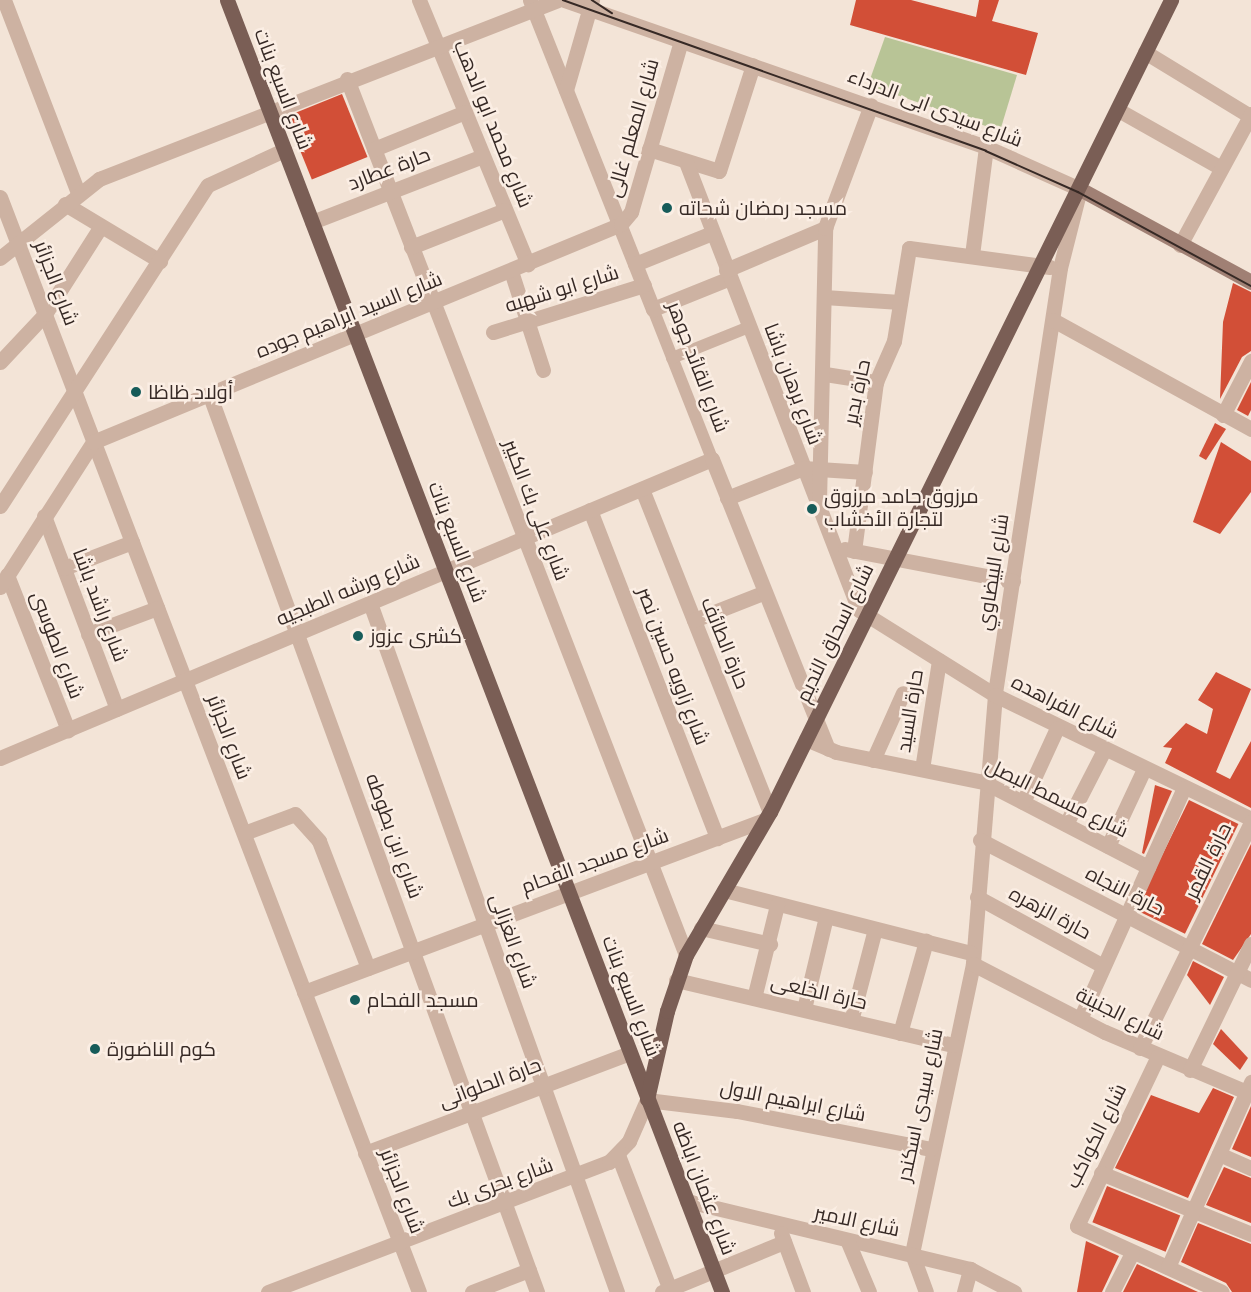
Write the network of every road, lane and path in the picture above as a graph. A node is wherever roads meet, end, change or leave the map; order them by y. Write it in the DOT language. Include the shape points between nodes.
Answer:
graph roads {
  1 [pos="4,0"];
  2 [pos="226,0"];
  3 [pos="419,0"];
  4 [pos="557,0"];
  5 [pos="564,0"];
  6 [pos="1171,0"];
  7 [pos="591,5"];
  8 [pos="532,6"];
  9 [pos="681,41"];
  10 [pos="439,47"];
  11 [pos="1145,52"];
  12 [pos="753,65"];
  13 [pos="347,79"];
  14 [pos="566,90"];
  15 [pos="871,105"];
  16 [pos="269,110"];
  17 [pos="1120,111"];
  18 [pos="465,112"];
  19 [pos="1250,115"];
  20 [pos="986,147"];
  21 [pos="374,149"];
  22 [pos="649,149"];
  23 [pos="284,150"];
  24 [pos="483,156"];
  25 [pos="686,162"];
  26 [pos="1221,168"];
  27 [pos="1080,189"];
  28 [pos="390,191"];
  29 [pos="78,193"];
  30 [pos="0,197"];
  31 [pos="65,204"];
  32 [pos="506,210"];
  33 [pos="312,222"];
  34 [pos="621,224"];
  35 [pos="101,226"];
  36 [pos="825,228"];
  37 [pos="712,233"];
  38 [pos="18,244"];
  39 [pos="1180,245"];
  40 [pos="411,247"];
  41 [pos="972,255"];
  42 [pos="0,258"];
  43 [pos="160,261"];
  44 [pos="528,264"];
  45 [pos="635,264"];
  46 [pos="1040,266"];
  47 [pos="1060,268"];
  48 [pos="511,271"];
  49 [pos="728,274"];
  50 [pos="1251,282"];
  51 [pos="644,285"];
  52 [pos="824,297"];
  53 [pos="900,302"];
  54 [pos="433,304"];
  55 [pos="653,309"];
  56 [pos="45,314"];
  57 [pos="1053,320"];
  58 [pos="528,321"];
  59 [pos="749,327"];
  60 [pos="493,333"];
  61 [pos="355,336"];
  62 [pos="672,358"];
  63 [pos="1251,361"];
  64 [pos="0,362"];
  65 [pos="543,370"];
  66 [pos="825,374"];
  67 [pos="876,382"];
  68 [pos="76,395"];
  69 [pos="210,396"];
  70 [pos="1223,415"];
  71 [pos="1251,429"];
  72 [pos="93,442"];
  73 [pos="712,459"];
  74 [pos="803,468"];
  75 [pos="820,468"];
  76 [pos="865,472"];
  77 [pos="642,489"];
  78 [pos="727,498"];
  79 [pos="0,506"];
  80 [pos="818,508"];
  81 [pos="590,510"];
  82 [pos="44,516"];
  83 [pos="525,538"];
  84 [pos="132,542"];
  85 [pos="834,548"];
  86 [pos="854,551"];
  87 [pos="896,557"];
  88 [pos="64,568"];
  89 [pos="446,571"];
  90 [pos="4,581"];
  91 [pos="1013,581"];
  92 [pos="765,592"];
  93 [pos="370,603"];
  94 [pos="157,608"];
  95 [pos="868,617"];
  96 [pos="694,620"];
  97 [pos="88,634"];
  98 [pos="296,635"];
  99 [pos="939,660"];
  100 [pos="185,681"];
  101 [pos="903,693"];
  102 [pos="995,695"];
  103 [pos="117,709"];
  104 [pos="816,719"];
  105 [pos="1057,728"];
  106 [pos="68,730"];
  107 [pos="806,739"];
  108 [pos="828,749"];
  109 [pos="1104,750"];
  110 [pos="2,752"];
  111 [pos="873,760"];
  112 [pos="922,769"];
  113 [pos="1144,769"];
  114 [pos="984,782"];
  115 [pos="1184,788"];
  116 [pos="1023,802"];
  117 [pos="768,816"];
  118 [pos="1251,821"];
  119 [pos="1066,824"];
  120 [pos="244,834"];
  121 [pos="717,838"];
  122 [pos="980,840"];
  123 [pos="1108,846"];
  124 [pos="649,864"];
  125 [pos="1148,867"];
  126 [pos="724,890"];
  127 [pos="569,893"];
  128 [pos="977,897"];
  129 [pos="777,905"];
  130 [pos="1126,916"];
  131 [pos="826,917"];
  132 [pos="485,924"];
  133 [pos="701,928"];
  134 [pos="875,928"];
  135 [pos="926,941"];
  136 [pos="770,944"];
  137 [pos="1251,944"];
  138 [pos="1189,948"];
  139 [pos="414,952"];
  140 [pos="686,955"];
  141 [pos="972,959"];
  142 [pos="1103,966"];
  143 [pos="368,968"];
  144 [pos="1237,972"];
  145 [pos="676,980"];
  146 [pos="1251,980"];
  147 [pos="304,992"];
  148 [pos="754,998"];
  149 [pos="804,1009"];
  150 [pos="1080,1019"];
  151 [pos="850,1021"];
  152 [pos="900,1033"];
  153 [pos="953,1045"];
  154 [pos="1140,1048"];
  155 [pos="630,1053"];
  156 [pos="1158,1056"];
  157 [pos="1190,1070"];
  158 [pos="543,1085"];
  159 [pos="1249,1089"];
  160 [pos="647,1100"];
  161 [pos="470,1113"];
  162 [pos="930,1149"];
  163 [pos="365,1153"];
  164 [pos="1219,1154"];
  165 [pos="618,1155"];
  166 [pos="1251,1168"];
  167 [pos="1101,1173"];
  168 [pos="576,1177"];
  169 [pos="687,1201"];
  170 [pos="503,1203"];
  171 [pos="1193,1209"];
  172 [pos="778,1225"];
  173 [pos="1251,1234"];
  174 [pos="784,1242"];
  175 [pos="848,1242"];
  176 [pos="400,1243"];
  177 [pos="1132,1253"];
  178 [pos="912,1254"];
  179 [pos="1167,1268"];
  180 [pos="970,1269"];
  181 [pos="529,1270"];
  182 [pos="713,1270"];
  183 [pos="921,1290"];
  184 [pos="1214,1290"];
  185 [pos="667,1291"];
  186 [pos="268,1292"];
  187 [pos="418,1292"];
  188 [pos="472,1292"];
  189 [pos="537,1292"];
  190 [pos="617,1292"];
  191 [pos="722,1292"];
  192 [pos="803,1292"];
  193 [pos="869,1292"];
  194 [pos="964,1292"];
  195 [pos="1014,1292"];
  196 [pos="1112,1292"];
  1 -- 29 [label="street"];
  2 -- 16 [label="main road, شارع السبع بنات"];
  3 -- 10 [label="street, شارع محمد ابو الدهب"];
  4 -- 8 [label="street"];
  5 -- 7 [label="street, شارع سيدى ابى الدرداء"];
  6 -- 11 [label="main road, شارع اسحاق النديم"];
  7 -- 9 [label="street, شارع سيدى ابى الدرداء"];
  7 -- 14 [label="street"];
  8 -- 10 [label="street"];
  8 -- 14 [label="street, شارع القائد جوهر"];
  9 -- 12 [label="street, شارع سيدى ابى الدرداء"];
  9 -- 22 [label="street, شارع المعلم غالى"];
  10 -- 13 [label="street"];
  10 -- 18 [label="street, شارع محمد ابو الدهب"];
  11 -- 17 [label="main road, شارع اسحاق النديم"];
  11 -- 19 [label="street"];
  12 -- 15 [label="street, شارع سيدى ابى الدرداء"];
  12 -- 25 [label="street" via="719,171"];
  13 -- 16 [label="street"];
  13 -- 21 [label="street, شارع على بك الكبير"];
  14 -- 34 [label="street, شارع القائد جوهر"];
  15 -- 20 [label="street, شارع سيدى ابى الدرداء"];
  15 -- 36 [label="street"];
  16 -- 23 [label="main road, شارع السبع بنات"];
  16 -- 29 [label="street"];
  17 -- 26 [label="street"];
  17 -- 27 [label="main road, شارع اسحاق النديم"];
  18 -- 21 [label="street"];
  18 -- 24 [label="street, شارع محمد ابو الدهب"];
  19 -- 26 [label="street"];
  20 -- 27 [label="street, شارع سيدى ابى الدرداء"];
  20 -- 41 [label="street"];
  21 -- 28 [label="street, شارع على بك الكبير"];
  22 -- 25 [label="street"];
  22 -- 34 [label="street, شارع المعلم غالى" via="631,212"];
  23 -- 33 [label="main road, شارع السبع بنات"];
  23 -- 43 [label="street" via="211,182"];
  24 -- 28 [label="street, حارة عطارد"];
  24 -- 32 [label="street, شارع محمد ابو الدهب"];
  25 -- 37 [label="street, شارع برهان باشا"];
  26 -- 39 [label="street"];
  27 -- 39 [label="main road, شارع سيدى ابى الدرداء"];
  27 -- 46 [label="main road, شارع اسحاق النديم"];
  27 -- 47 [label="street, شارع البيضاوي"];
  28 -- 33 [label="street, حارة عطارد"];
  28 -- 40 [label="street, شارع على بك الكبير"];
  29 -- 31 [label="street"];
  30 -- 38 [label="street, شارع الجزائر"];
  31 -- 35 [label="street"];
  31 -- 38 [label="street"];
  32 -- 40 [label="street"];
  32 -- 44 [label="street, شارع محمد ابو الدهب"];
  33 -- 61 [label="main road, شارع السبع بنات"];
  34 -- 44 [label="street, شارع السيد ابراهيم جوده"];
  34 -- 45 [label="street, شارع القائد جوهر"];
  35 -- 43 [label="street"];
  35 -- 56 [label="street"];
  36 -- 49 [label="street"];
  36 -- 52 [label="street"];
  37 -- 45 [label="street"];
  37 -- 49 [label="street, شارع برهان باشا"];
  38 -- 42 [label="street"];
  38 -- 56 [label="street, شارع الجزائر"];
  39 -- 50 [label="main road, شارع سيدى ابى الدرداء"];
  40 -- 54 [label="street, شارع على بك الكبير"];
  41 -- 46 [label="street"];
  41 -- 53 [label="street, حارة بدير" via="912,247"];
  43 -- 68 [label="street"];
  44 -- 48 [label="street, شارع السيد ابراهيم جوده"];
  45 -- 51 [label="street, شارع القائد جوهر"];
  46 -- 47 [label="street"];
  46 -- 87 [label="main road, شارع اسحاق النديم"];
  47 -- 57 [label="street, شارع البيضاوي"];
  48 -- 54 [label="street, شارع السيد ابراهيم جوده"];
  48 -- 58 [label="street"];
  49 -- 55 [label="street"];
  49 -- 59 [label="street, شارع برهان باشا"];
  51 -- 55 [label="street, شارع القائد جوهر"];
  51 -- 58 [label="street, شارع ابو شهبه"];
  52 -- 53 [label="street"];
  52 -- 66 [label="street"];
  53 -- 67 [label="street, حارة بدير" via="894,341"];
  54 -- 61 [label="street, شارع السيد ابراهيم جوده"];
  54 -- 83 [label="street, شارع على بك الكبير"];
  55 -- 62 [label="street, شارع القائد جوهر"];
  56 -- 64 [label="street"];
  56 -- 68 [label="street, شارع الجزائر"];
  57 -- 70 [label="street"];
  57 -- 91 [label="street, شارع البيضاوي"];
  58 -- 60 [label="street, شارع ابو شهبه"];
  58 -- 65 [label="street"];
  59 -- 62 [label="street"];
  59 -- 74 [label="street, شارع برهان باشا"];
  61 -- 69 [label="street, شارع السيد ابراهيم جوده"];
  61 -- 89 [label="main road, شارع السبع بنات"];
  62 -- 73 [label="street, شارع القائد جوهر"];
  63 -- 70 [label="street"];
  66 -- 67 [label="street"];
  66 -- 75 [label="street"];
  67 -- 76 [label="street, حارة بدير"];
  68 -- 72 [label="street, شارع الجزائر"];
  68 -- 79 [label="street"];
  69 -- 72 [label="street, شارع السيد ابراهيم جوده"];
  69 -- 98 [label="street, شارع ابن بطوطه"];
  70 -- 71 [label="street"];
  72 -- 82 [label="street"];
  72 -- 84 [label="street, شارع الجزائر"];
  73 -- 77 [label="street, شارع ورشه الطبجيه"];
  73 -- 78 [label="street, شارع القائد جوهر"];
  74 -- 75 [label="street"];
  74 -- 78 [label="street"];
  74 -- 80 [label="street, شارع برهان باشا"];
  75 -- 76 [label="street"];
  75 -- 80 [label="street"];
  76 -- 86 [label="street, حارة بدير"];
  77 -- 81 [label="street, شارع ورشه الطبجيه"];
  77 -- 96 [label="street, حارة الطائف"];
  78 -- 92 [label="street, شارع القائد جوهر"];
  80 -- 85 [label="street, شارع برهان باشا"];
  81 -- 83 [label="street, شارع ورشه الطبجيه"];
  81 -- 121 [label="street, شارع زاويه حسين نصر"];
  82 -- 88 [label="street, شارع راشد باشا"];
  82 -- 90 [label="street"];
  83 -- 89 [label="street, شارع ورشه الطبجيه"];
  83 -- 124 [label="street, شارع على بك الكبير"];
  84 -- 88 [label="street"];
  84 -- 94 [label="street, شارع الجزائر"];
  85 -- 86 [label="street"];
  85 -- 95 [label="street, شارع برهان باشا" via="855,604"];
  86 -- 87 [label="street"];
  87 -- 91 [label="street"];
  87 -- 95 [label="main road, شارع اسحاق النديم"];
  88 -- 97 [label="street, شارع راشد باشا"];
  89 -- 93 [label="street, شارع ورشه الطبجيه"];
  89 -- 127 [label="main road, شارع السبع بنات"];
  90 -- 106 [label="street, شارع الطوسى"];
  91 -- 102 [label="street, شارع البيضاوي"];
  92 -- 96 [label="street"];
  92 -- 104 [label="street, شارع القائد جوهر"];
  93 -- 98 [label="street, شارع ورشه الطبجيه"];
  93 -- 132 [label="street, شارع الغزالى"];
  94 -- 97 [label="street"];
  94 -- 100 [label="street, شارع الجزائر"];
  95 -- 99 [label="street, شارع الفراهده"];
  95 -- 104 [label="main road, شارع اسحاق النديم"];
  96 -- 117 [label="street, حارة الطائف"];
  97 -- 103 [label="street, شارع راشد باشا"];
  98 -- 100 [label="street, شارع ورشه الطبجيه"];
  98 -- 139 [label="street, شارع ابن بطوطه"];
  99 -- 102 [label="street, شارع الفراهده"];
  99 -- 112 [label="street, حارة السيد"];
  100 -- 103 [label="street, شارع ورشه الطبجيه"];
  100 -- 120 [label="street, شارع الجزائر"];
  101 -- 111 [label="street"];
  102 -- 105 [label="street, شارع الفراهده"];
  102 -- 114 [label="street, شارع البيضاوي"];
  103 -- 106 [label="street, شارع ورشه الطبجيه"];
  104 -- 107 [label="main road, شارع اسحاق النديم"];
  104 -- 108 [label="street, شارع القائد جوهر"];
  105 -- 109 [label="street, شارع الفراهده"];
  105 -- 116 [label="street"];
  106 -- 110 [label="street, شارع ورشه الطبجيه"];
  107 -- 108 [label="street, شارع مسمط البصل"];
  107 -- 117 [label="main road, شارع اسحاق النديم"];
  108 -- 111 [label="street, شارع مسمط البصل"];
  109 -- 113 [label="street, شارع الفراهده"];
  109 -- 119 [label="street"];
  111 -- 112 [label="street, شارع مسمط البصل"];
  112 -- 114 [label="street, شارع مسمط البصل"];
  113 -- 115 [label="street, شارع الفراهده"];
  113 -- 123 [label="street"];
  114 -- 116 [label="street, شارع مسمط البصل"];
  114 -- 122 [label="street, شارع البيضاوي"];
  115 -- 118 [label="street, شارع الفراهده"];
  115 -- 125 [label="street"];
  116 -- 119 [label="street, شارع مسمط البصل"];
  117 -- 121 [label="street, شارع مسجد الفحام"];
  117 -- 126 [label="main road, شارع اسحاق النديم"];
  118 -- 138 [label="street, حارة القمر"];
  119 -- 123 [label="street, شارع مسمط البصل"];
  120 -- 143 [label="street" via="294,814 319,841"];
  120 -- 147 [label="street, شارع الجزائر"];
  121 -- 124 [label="street, شارع مسجد الفحام"];
  122 -- 128 [label="street, شارع البيضاوي"];
  122 -- 130 [label="street, حارة النجاه"];
  123 -- 125 [label="street, شارع مسمط البصل"];
  124 -- 127 [label="street, شارع مسجد الفحام"];
  124 -- 140 [label="street, شارع على بك الكبير"];
  125 -- 130 [label="street"];
  126 -- 129 [label="street, شارع الجنينة"];
  126 -- 133 [label="main road, شارع اسحاق النديم"];
  127 -- 132 [label="street, شارع مسجد الفحام"];
  127 -- 155 [label="main road, شارع السبع بنات"];
  128 -- 141 [label="street, شارع البيضاوي"];
  128 -- 142 [label="street, حارة الزهره"];
  129 -- 131 [label="street, شارع الجنينة"];
  129 -- 136 [label="street"];
  130 -- 138 [label="street, حارة النجاه"];
  130 -- 142 [label="street"];
  131 -- 134 [label="street, شارع الجنينة"];
  131 -- 149 [label="street"];
  132 -- 139 [label="street, شارع مسجد الفحام"];
  132 -- 158 [label="street, شارع الغزالى"];
  133 -- 136 [label="street"];
  133 -- 140 [label="main road, شارع اسحاق النديم"];
  134 -- 135 [label="street, شارع الجنينة"];
  134 -- 151 [label="street"];
  135 -- 141 [label="street, شارع الجنينة"];
  135 -- 152 [label="street"];
  136 -- 148 [label="street"];
  137 -- 144 [label="street"];
  138 -- 144 [label="street, حارة النجاه"];
  138 -- 154 [label="street, حارة القمر"];
  139 -- 143 [label="street, شارع مسجد الفحام"];
  139 -- 161 [label="street, شارع ابن بطوطه"];
  140 -- 145 [label="main road, شارع اسحاق النديم"];
  141 -- 150 [label="street, شارع الجنينة"];
  141 -- 153 [label="street, شارع سيدى اسكندر"];
  142 -- 150 [label="street"];
  143 -- 147 [label="street, شارع مسجد الفحام"];
  144 -- 146 [label="street, حارة النجاه"];
  144 -- 157 [label="street"];
  145 -- 148 [label="street, حارة الخلعى"];
  145 -- 160 [label="main road, شارع اسحاق النديم"];
  147 -- 163 [label="street, شارع الجزائر"];
  148 -- 149 [label="street, حارة الخلعى"];
  149 -- 151 [label="street, حارة الخلعى"];
  150 -- 154 [label="street, شارع الجنينة"];
  151 -- 152 [label="street, حارة الخلعى"];
  152 -- 153 [label="street, حارة الخلعى"];
  153 -- 162 [label="street, شارع سيدى اسكندر"];
  154 -- 156 [label="street, شارع الجنينة"];
  155 -- 158 [label="street, حارة الحلوانى"];
  155 -- 160 [label="main road, شارع السبع بنات"];
  156 -- 157 [label="street, شارع الجنينة"];
  156 -- 167 [label="street, شارع الكواكب"];
  157 -- 159 [label="street, شارع الجنينة"];
  158 -- 161 [label="street, حارة الحلوانى"];
  158 -- 168 [label="street, شارع الغزالى"];
  159 -- 164 [label="street"];
  160 -- 162 [label="street, شارع ابراهيم الاول" via="727,1109"];
  160 -- 165 [label="street"];
  160 -- 169 [label="main road, شارع عثمان اباظه"];
  161 -- 163 [label="street, حارة الحلوانى"];
  161 -- 170 [label="street, شارع ابن بطوطه"];
  162 -- 178 [label="street, شارع سيدى اسكندر"];
  163 -- 176 [label="street, شارع الجزائر"];
  164 -- 166 [label="street"];
  164 -- 171 [label="street"];
  165 -- 168 [label="street, شارع بحرى بك"];
  165 -- 185 [label="street"];
  167 -- 171 [label="street"];
  167 -- 177 [label="street, شارع الكواكب" via="1078,1220 1083,1233"];
  168 -- 170 [label="street, شارع بحرى بك"];
  168 -- 190 [label="street, شارع الغزالى"];
  169 -- 172 [label="street, شارع الامير"];
  169 -- 182 [label="main road, شارع عثمان اباظه"];
  170 -- 176 [label="street, شارع بحرى بك"];
  170 -- 181 [label="street, شارع ابن بطوطه"];
  171 -- 173 [label="street"];
  171 -- 179 [label="street"];
  172 -- 174 [label="street"];
  172 -- 175 [label="street, شارع الامير"];
  174 -- 182 [label="street"];
  174 -- 192 [label="street"];
  175 -- 178 [label="street, شارع الامير"];
  175 -- 193 [label="street"];
  176 -- 186 [label="street, شارع بحرى بك"];
  176 -- 187 [label="street, شارع الجزائر"];
  177 -- 179 [label="street"];
  177 -- 196 [label="street"];
  178 -- 180 [label="street, شارع الامير"];
  178 -- 183 [label="street"];
  179 -- 184 [label="street"];
  180 -- 194 [label="street"];
  180 -- 195 [label="street, شارع الامير"];
  181 -- 188 [label="street"];
  181 -- 189 [label="street, شارع ابن بطوطه"];
  182 -- 185 [label="street"];
  182 -- 191 [label="main road, شارع عثمان اباظه"];
}
